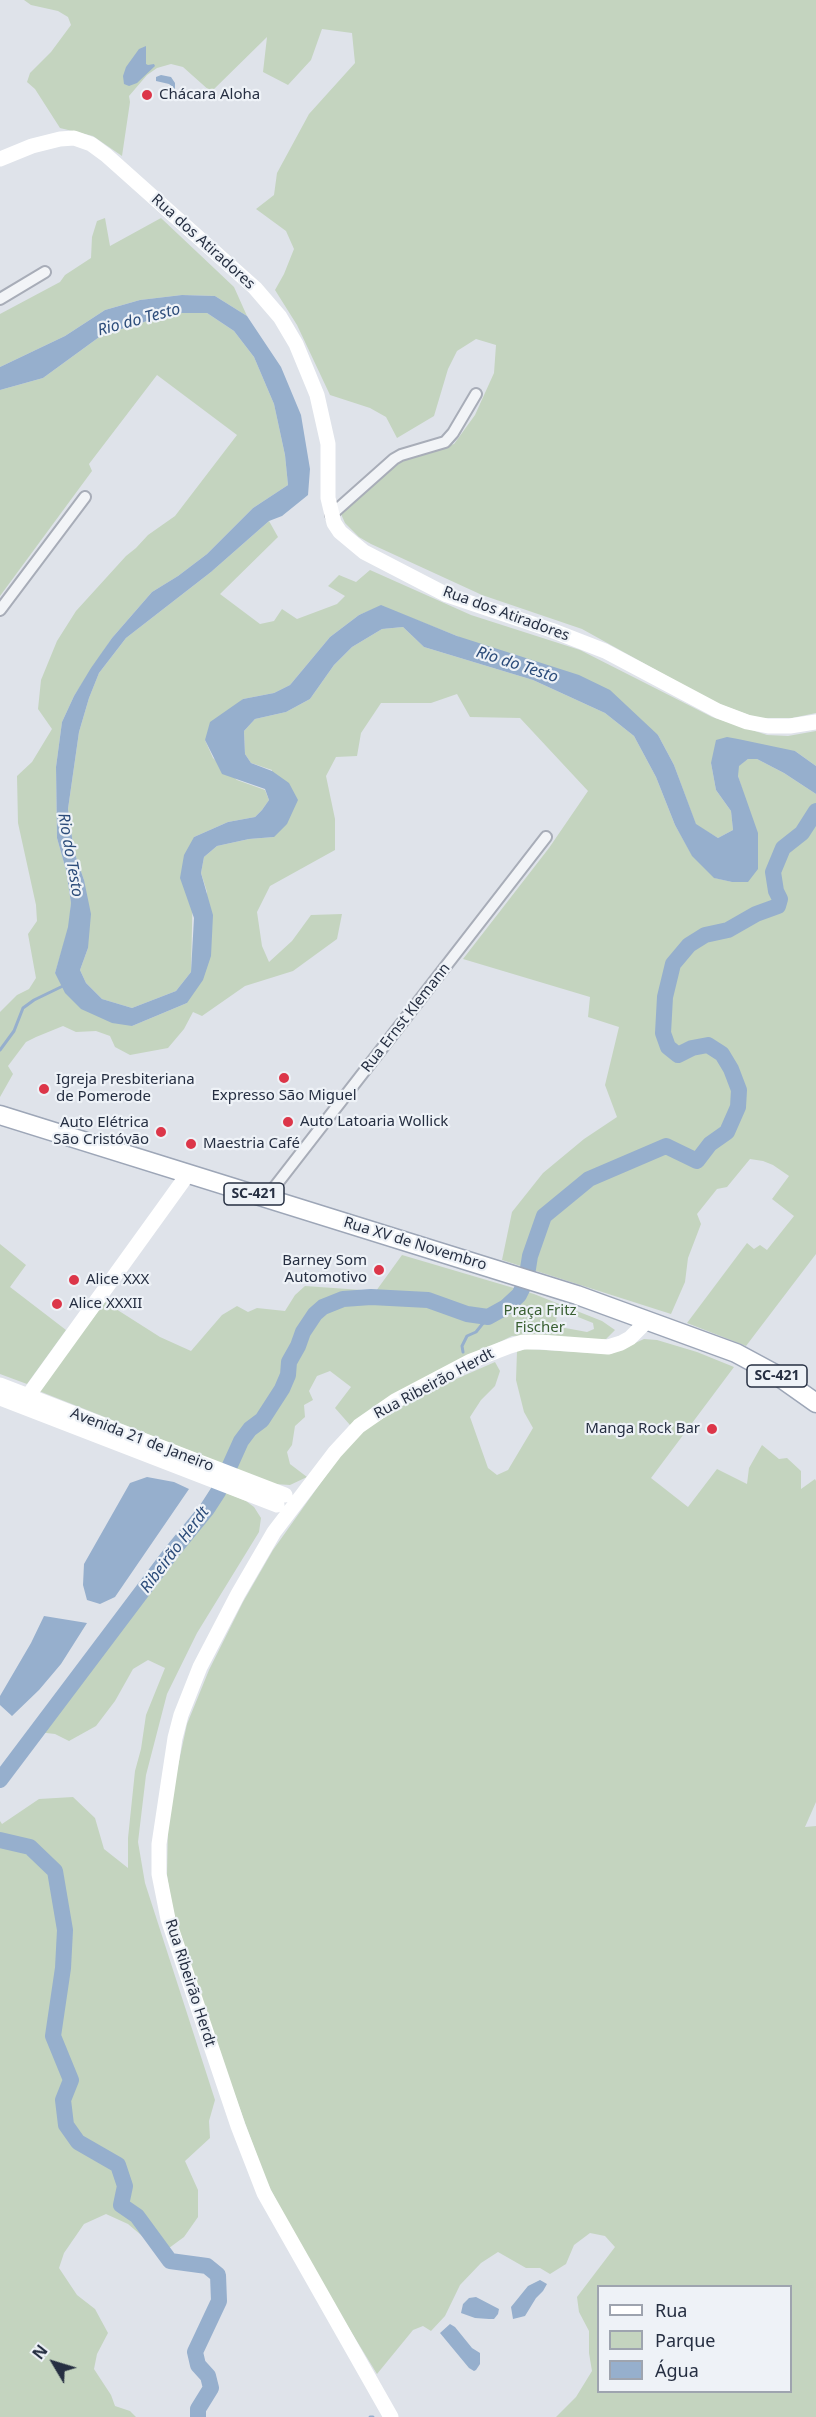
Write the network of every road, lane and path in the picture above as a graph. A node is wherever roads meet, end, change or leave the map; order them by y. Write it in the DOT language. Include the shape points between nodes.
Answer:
graph roads {
  1 [pos="0,159"];
  2 [pos="45,272"];
  3 [pos="0,299"];
  4 [pos="476,394"];
  5 [pos="85,496"];
  6 [pos="331,515"];
  7 [pos="0,610"];
  8 [pos="816,722"];
  9 [pos="546,837"];
  10 [pos="0,1115"];
  11 [pos="188,1174"];
  12 [pos="266,1198"];
  13 [pos="648,1320"];
  14 [pos="0,1385"];
  15 [pos="28,1396"];
  16 [pos="0,1398"];
  17 [pos="816,1404"];
  18 [pos="216,1475"];
  19 [pos="284,1502"];
  20 [pos="391,2417"];
  1 -- 6 [label="street, Rua dos Atiradores" via="60,139 74,138 91,144 255,288 280,317 296,344 317,395 328,444"];
  2 -- 3 [label="street"];
  4 -- 6 [label="street" via="445,442 394,459"];
  5 -- 7 [label="street"];
  6 -- 8 [label="street, Rua dos Atiradores" via="340,532 364,552 447,595 582,641 718,711 768,726"];
  9 -- 12 [label="street, Rua Ernst Klemann"];
  10 -- 11 [label="main road, Rua XV de Novembro / SC-421"];
  11 -- 12 [label="main road, Rua XV de Novembro / SC-421"];
  11 -- 15 [label="street"];
  12 -- 13 [label="main road, Rua XV de Novembro / SC-421"];
  13 -- 17 [label="main road, Rua XV de Novembro / SC-421" via="736,1353 775,1374"];
  13 -- 19 [label="street, Rua Ribeirão Herdt" via="630,1338 608,1347 523,1342 471,1361 375,1414 346,1439 311,1483"];
  14 -- 15 [label="street, Avenida 21 de Janeiro"];
  15 -- 18 [label="street, Avenida 21 de Janeiro"];
  16 -- 18 [label="street, Avenida 21 de Janeiro"];
  18 -- 19 [label="street, Avenida 21 de Janeiro"];
  19 -- 20 [label="street, Rua Ribeirão Herdt" via="274,1532 200,1667 181,1715 162,1814 159,1874 168,1919 264,2193"];
}
